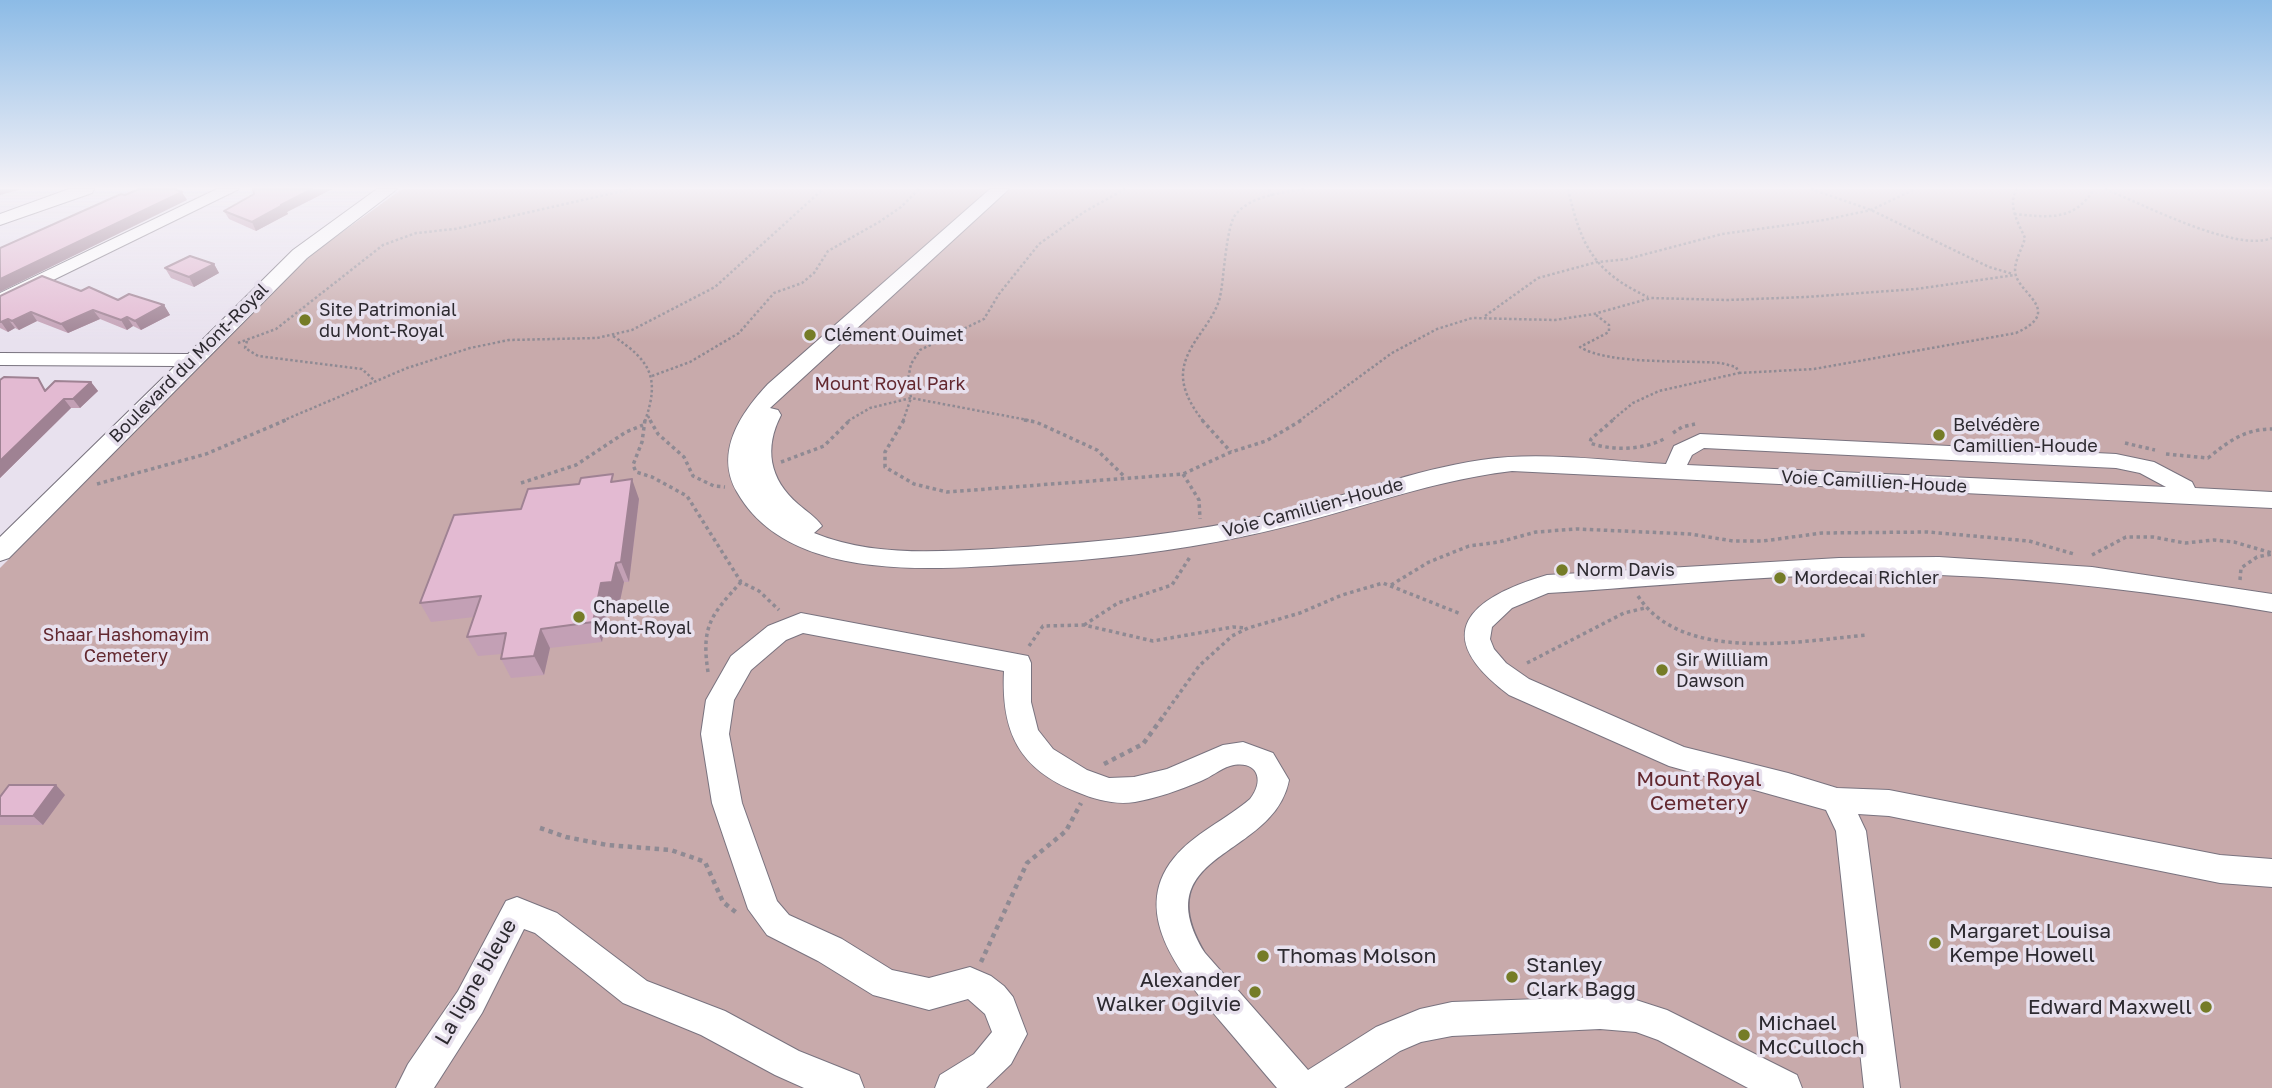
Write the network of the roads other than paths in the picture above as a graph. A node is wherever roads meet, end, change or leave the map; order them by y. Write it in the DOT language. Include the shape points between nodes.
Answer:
graph roads {
  1 [pos="125,240"];
  2 [pos="319,240"];
  3 [pos="944,240"];
  4 [pos="951,240"];
  5 [pos="0,300"];
  6 [pos="0,359"];
  7 [pos="191,360"];
  8 [pos="2272,491"];
  9 [pos="2272,500"];
  10 [pos="0,552"];
  11 [pos="2272,603"];
  12 [pos="1837,801"];
  13 [pos="2272,873"];
  14 [pos="414,1088"];
  15 [pos="846,1088"];
  16 [pos="953,1088"];
  17 [pos="1300,1088"];
  18 [pos="1313,1088"];
  19 [pos="1784,1088"];
  20 [pos="1882,1088"];
  1 -- 5 [label="street"];
  2 -- 7 [label="street, Boulevard du Mont-Royal"];
  3 -- 9 [label="street, Voie Camillien-Houde" via="776,389 744,429 739,458 746,489 773,520 808,541 864,555 928,559 1074,553 1196,538 1282,520 1459,470 1511,464"];
  4 -- 8 [label="street, Voie Camillien-Houde" via="774,409 764,424 758,440 768,487 781,504 811,527 864,542 929,547 1084,541 1199,529 1274,514 1382,481 1482,458 1668,457 1980,480"];
  6 -- 7 [label="street"];
  7 -- 10 [label="street, Boulevard du Mont-Royal"];
  11 -- 12 [label="street" via="2079,567 1890,566 1547,584 1502,602 1484,617 1476,644 1486,660 1520,687 1679,758"];
  12 -- 13 [label="street" via="1889,803 2220,869"];
  12 -- 20 [label="street" via="1851,831"];
  14 -- 15 [label="street, La ligne bleue" via="468,1005 517,911 546,923 635,992 713,1023"];
  16 -- 17 [label="street" via="987,1068 1010,1034 1005,1013 993,994 970,983 929,994 885,984 778,925 764,909 727,803 715,734 720,700 755,648 801,623 1018,663 1016,702 1037,753 1051,767 1110,792 1180,778 1225,755 1241,753 1267,765 1274,777 1268,801 1184,868 1176,884 1173,916 1182,948 1193,964"];
  18 -- 19 [label="street" via="1388,1039 1420,1026 1452,1019 1600,1013 1636,1016 1667,1027"];
}
